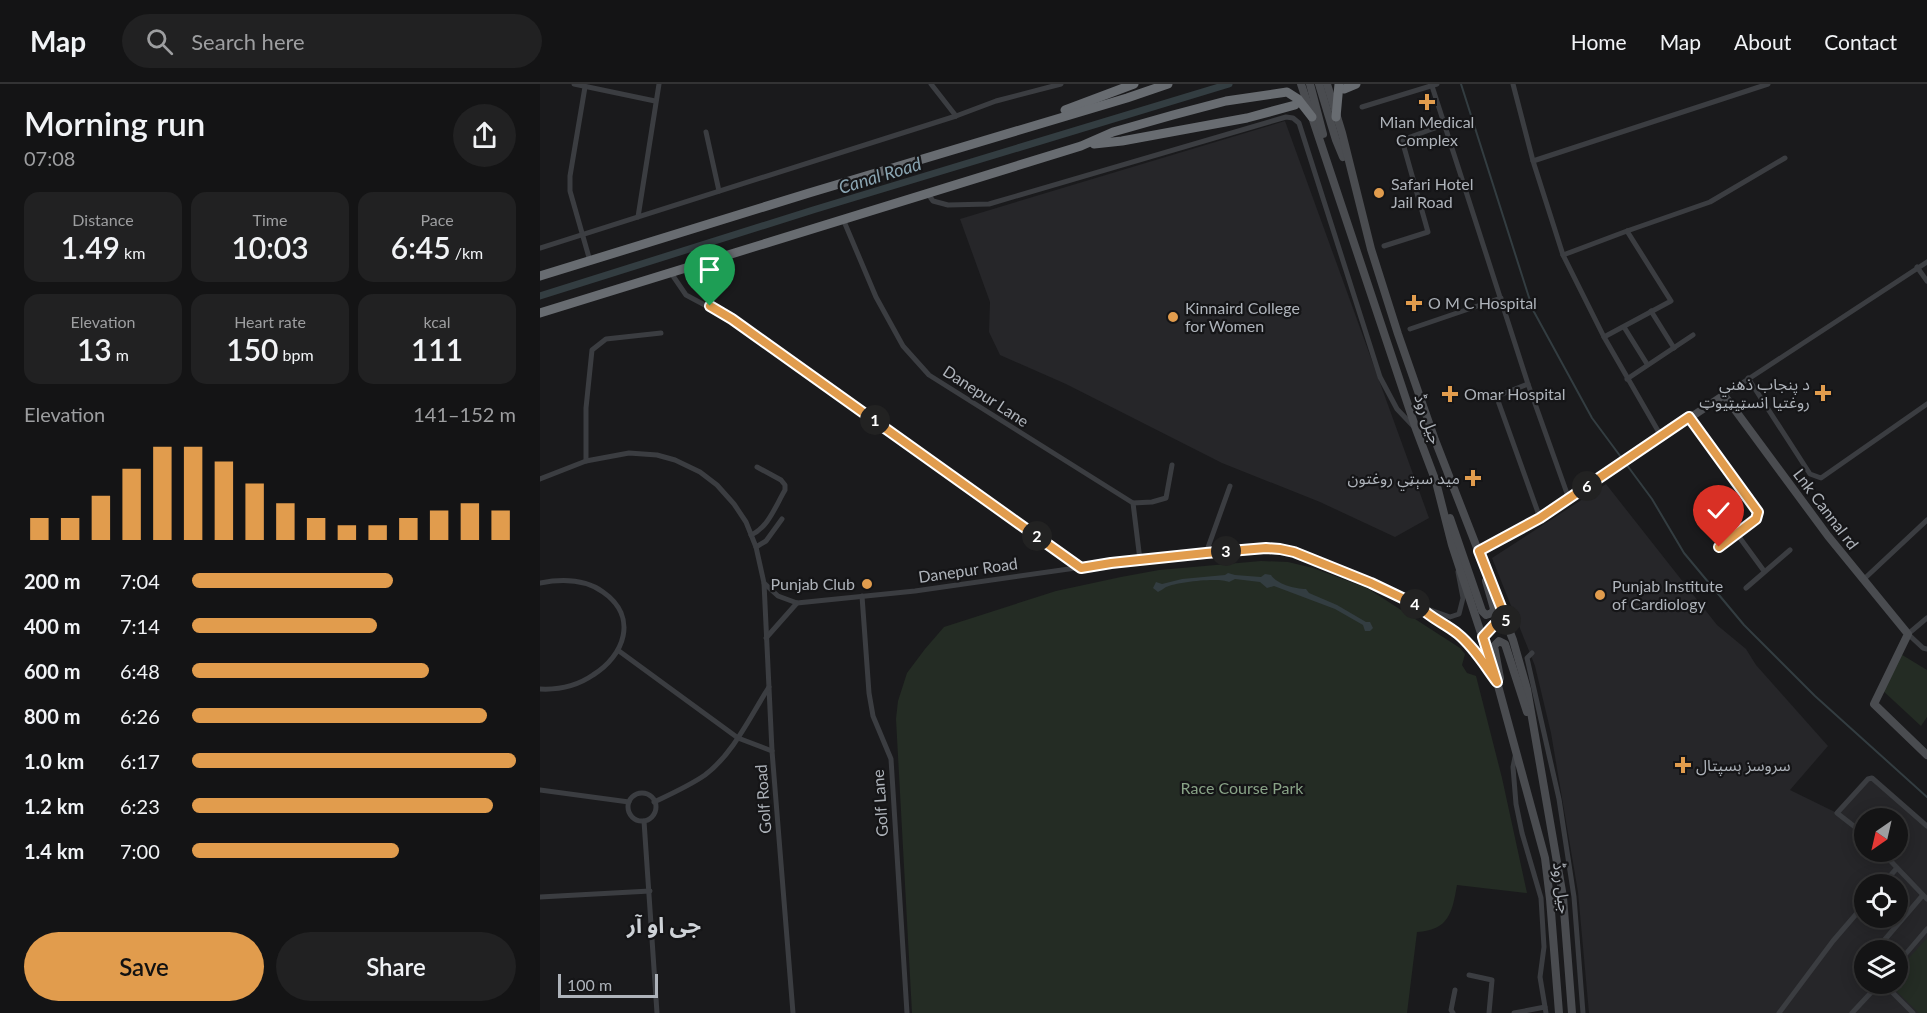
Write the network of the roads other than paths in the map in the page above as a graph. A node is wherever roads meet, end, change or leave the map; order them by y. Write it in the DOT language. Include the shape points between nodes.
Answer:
graph roads {
  1 [pos="574,84"];
  2 [pos="659,84"];
  3 [pos="931,84"];
  4 [pos="1061,84"];
  5 [pos="1134,84"];
  6 [pos="1168,84"];
  7 [pos="1301,84"];
  8 [pos="1310,84"];
  9 [pos="1319,84"];
  10 [pos="1327,84"];
  11 [pos="1356,84"];
  12 [pos="1513,84"];
  13 [pos="1768,84"];
  14 [pos="1435,85"];
  15 [pos="1341,86"];
  16 [pos="585,87"];
  17 [pos="655,101"];
  18 [pos="1294,105"];
  19 [pos="1362,106"];
  20 [pos="957,116"];
  21 [pos="1312,117"];
  22 [pos="1336,117"];
  23 [pos="1446,124"];
  24 [pos="1022,129"];
  25 [pos="706,132"];
  26 [pos="1081,146"];
  27 [pos="1323,151"];
  28 [pos="1785,158"];
  29 [pos="1533,161"];
  30 [pos="1350,172"];
  31 [pos="719,191"];
  32 [pos="928,194"];
  33 [pos="638,217"];
  34 [pos="843,219"];
  35 [pos="1627,231"];
  36 [pos="581,235"];
  37 [pos="1384,246"];
  38 [pos="540,248"];
  39 [pos="1563,255"];
  40 [pos="590,261"];
  41 [pos="1927,262"];
  42 [pos="1917,267"];
  43 [pos="671,273"];
  44 [pos="540,276"];
  45 [pos="1927,282"];
  46 [pos="1501,298"];
  47 [pos="1651,311"];
  48 [pos="540,313"];
  49 [pos="1624,327"];
  50 [pos="1410,329"];
  51 [pos="661,333"];
  52 [pos="1693,335"];
  53 [pos="1604,337"];
  54 [pos="1674,348"];
  55 [pos="1647,364"];
  56 [pos="1748,378"];
  57 [pos="1627,379"];
  58 [pos="1528,384"];
  59 [pos="1724,395"];
  60 [pos="1927,404"];
  61 [pos="1689,417"];
  62 [pos="1416,429"];
  63 [pos="1661,436"];
  64 [pos="586,462"];
  65 [pos="1172,465"];
  66 [pos="757,467"];
  67 [pos="540,478"];
  68 [pos="1436,482"];
  69 [pos="1230,486"];
  70 [pos="1569,499"];
  71 [pos="1133,503"];
  72 [pos="1540,518"];
  73 [pos="782,519"];
  74 [pos="1927,519"];
  75 [pos="1737,534"];
  76 [pos="751,535"];
  77 [pos="1452,545"];
  78 [pos="756,547"];
  79 [pos="1719,547"];
  80 [pos="1790,550"];
  81 [pos="1479,551"];
  82 [pos="1206,553"];
  83 [pos="1140,560"];
  84 [pos="1081,568"];
  85 [pos="1764,571"];
  86 [pos="1863,580"];
  87 [pos="540,583"];
  88 [pos="764,583"];
  89 [pos="1746,588"];
  90 [pos="862,596"];
  91 [pos="797,603"];
  92 [pos="1419,606"];
  93 [pos="1927,618"];
  94 [pos="1508,625"];
  95 [pos="1908,634"];
  96 [pos="1483,637"];
  97 [pos="766,638"];
  98 [pos="1927,649"];
  99 [pos="619,651"];
  100 [pos="1532,653"];
  101 [pos="1497,682"];
  102 [pos="770,686"];
  103 [pos="540,688"];
  104 [pos="1510,727"];
  105 [pos="1534,733"];
  106 [pos="738,738"];
  107 [pos="772,751"];
  108 [pos="1516,751"];
  109 [pos="1927,755"];
  110 [pos="540,790"];
  111 [pos="629,802"];
  112 [pos="654,802"];
  113 [pos="1906,808"];
  114 [pos="1908,809"];
  115 [pos="644,821"];
  116 [pos="1854,826"];
  117 [pos="1927,826"];
  118 [pos="1891,862"];
  119 [pos="1897,868"];
  120 [pos="1892,874"];
  121 [pos="650,891"];
  122 [pos="540,897"];
  123 [pos="1925,897"];
  124 [pos="1854,917"];
  125 [pos="1927,929"];
  126 [pos="1885,940"];
  127 [pos="1908,951"];
  128 [pos="1469,975"];
  129 [pos="1455,990"];
  130 [pos="1871,994"];
  131 [pos="1892,994"];
  132 [pos="1545,1010"];
  133 [pos="657,1013"];
  134 [pos="793,1013"];
  135 [pos="907,1013"];
  136 [pos="1453,1013"];
  137 [pos="1489,1013"];
  138 [pos="1514,1013"];
  139 [pos="1558,1013"];
  140 [pos="1572,1013"];
  141 [pos="1583,1013"];
  142 [pos="1779,1013"];
  143 [pos="1852,1013"];
  144 [pos="1913,1013"];
  1 -- 16 [label="street"];
  2 -- 17 [label="street"];
  3 -- 20 [label="street"];
  4 -- 20 [label="street"];
  5 -- 24 [label="highway"];
  6 -- 24 [label="highway"];
  7 -- 21 [label="main road, جیل روڈ"];
  8 -- 27 [label="main road"];
  9 -- 30 [label="main road"];
  10 -- 22 [label="main road, جیل روڈ"];
  11 -- 15 [label="highway"];
  12 -- 29 [label="street"];
  13 -- 29 [label="street"];
  14 -- 19 [label="street"];
  14 -- 23 [label="street"];
  15 -- 22 [label="highway"];
  16 -- 17 [label="street"];
  16 -- 36 [label="street" via="570,176"];
  17 -- 33 [label="street"];
  18 -- 26 [label="highway" via="1247,118"];
  20 -- 31 [label="street"];
  21 -- 26 [label="highway" via="1298,99 1283,92 1173,115 1113,132"];
  21 -- 27 [label="main road, جیل روڈ"];
  22 -- 30 [label="main road, جیل روڈ"];
  23 -- 37 [label="street" via="1402,140 1428,232"];
  23 -- 46 [label="street"];
  24 -- 40 [label="highway"];
  25 -- 31 [label="street"];
  26 -- 32 [label="highway"];
  27 -- 62 [label="main road, جیل روڈ"];
  28 -- 35 [label="street" via="1710,202"];
  29 -- 39 [label="street"];
  30 -- 81 [label="main road, جیل روڈ" via="1419,398"];
  31 -- 33 [label="street"];
  32 -- 34 [label="highway"];
  32 -- 62 [label="street" via="933,201 948,205 989,204 1293,118 1299,123 1380,377 1397,409"];
  33 -- 36 [label="street"];
  34 -- 43 [label="highway"];
  34 -- 71 [label="street, Danepur Lane" via="887,317 903,346 929,375"];
  35 -- 39 [label="street"];
  35 -- 47 [label="street" via="1671,301"];
  36 -- 38 [label="street"];
  36 -- 40 [label="street"];
  39 -- 53 [label="street"];
  40 -- 44 [label="highway"];
  41 -- 42 [label="street"];
  42 -- 45 [label="street"];
  42 -- 56 [label="street"];
  43 -- 48 [label="highway"];
  43 -- 84 [label="street" via="686,295 732,319"];
  46 -- 50 [label="street"];
  46 -- 58 [label="street"];
  47 -- 49 [label="street"];
  47 -- 54 [label="street"];
  49 -- 53 [label="street"];
  49 -- 55 [label="street"];
  51 -- 64 [label="street" via="606,339 592,350"];
  52 -- 54 [label="street"];
  53 -- 57 [label="street"];
  54 -- 55 [label="street"];
  55 -- 57 [label="street"];
  56 -- 59 [label="street"];
  56 -- 60 [label="street" via="1810,474 1821,478"];
  57 -- 63 [label="street"];
  58 -- 70 [label="street"];
  58 -- 72 [label="street" via="1497,398"];
  59 -- 61 [label="main road"];
  59 -- 86 [label="main road, Lnk Cannal rd"];
  61 -- 63 [label="main road"];
  61 -- 75 [label="street" via="1758,512 1756,519"];
  62 -- 68 [label="main road, جیل روڈ"];
  63 -- 70 [label="main road"];
  64 -- 67 [label="street, Golf Road"];
  64 -- 76 [label="street, Golf Road" via="629,453 657,454 675,460 717,485 734,504"];
  65 -- 71 [label="street" via="1166,498"];
  66 -- 76 [label="street" via="781,480 785,490 766,522"];
  68 -- 77 [label="main road, جیل روڈ"];
  68 -- 81 [label="main road" via="1486,615 1494,609"];
  69 -- 82 [label="street"];
  70 -- 72 [label="main road"];
  71 -- 83 [label="street"];
  72 -- 81 [label="main road"];
  73 -- 78 [label="street" via="766,541"];
  74 -- 86 [label="street"];
  75 -- 79 [label="street"];
  75 -- 85 [label="street"];
  76 -- 78 [label="street, Golf Road"];
  77 -- 92 [label="street, Danepur Road" via="1464,598 1459,614 1450,617"];
  77 -- 96 [label="main road, جیل روڈ"];
  78 -- 88 [label="street, Golf Road"];
  80 -- 85 [label="street"];
  81 -- 94 [label="main road, جیل روڈ"];
  82 -- 83 [label="street, Danepur Road"];
  82 -- 92 [label="street, Danepur Road" via="1266,548 1294,552"];
  83 -- 84 [label="street, Danepur Road"];
  84 -- 90 [label="street, Danepur Road"];
  85 -- 89 [label="street"];
  86 -- 95 [label="main road, Lnk Cannal rd"];
  87 -- 99 [label="street" via="563,580 603,592 623,621"];
  88 -- 91 [label="street" via="778,596"];
  88 -- 97 [label="street, Golf Road"];
  90 -- 91 [label="street, Danepur Road"];
  90 -- 135 [label="street, Golf Lane" via="873,716 891,759"];
  91 -- 97 [label="street"];
  92 -- 101 [label="street, Danepur Road" via="1470,645"];
  93 -- 95 [label="street"];
  94 -- 96 [label="main road" via="1494,625"];
  94 -- 105 [label="main road, جیل روڈ" via="1527,689"];
  95 -- 98 [label="street"];
  95 -- 109 [label="main road" via="1874,704"];
  96 -- 101 [label="main road, جیل روڈ"];
  97 -- 102 [label="street, Golf Road"];
  99 -- 103 [label="street" via="610,663 582,682"];
  99 -- 106 [label="street"];
  100 -- 141 [label="street" via="1527,658 1559,799 1574,897"];
  101 -- 104 [label="main road, جیل روڈ"];
  102 -- 106 [label="street"];
  102 -- 107 [label="street, Golf Road"];
  104 -- 105 [label="main road" via="1494,648 1499,641 1504,644"];
  104 -- 108 [label="main road, جیل روڈ"];
  105 -- 140 [label="main road, جیل روڈ" via="1563,897"];
  106 -- 107 [label="street"];
  106 -- 112 [label="street" via="706,774"];
  107 -- 134 [label="street, Golf Road"];
  108 -- 132 [label="street" via="1516,804 1540,898 1544,946 1540,977"];
  108 -- 139 [label="main road, جیل روڈ" via="1545,858"];
  110 -- 111 [label="street"];
  111 -- 112 [label="street" via="639,793 649,795"];
  111 -- 115 [label="street" via="629,814"];
  112 -- 115 [label="street" via="652,817"];
  113 -- 116 [label="street" via="1872,778 1868,779 1837,813"];
  114 -- 117 [label="street"];
  115 -- 121 [label="street"];
  118 -- 119 [label="street"];
  119 -- 120 [label="street"];
  119 -- 123 [label="street"];
  121 -- 122 [label="street"];
  121 -- 133 [label="street"];
  123 -- 126 [label="street"];
  124 -- 142 [label="street"];
  125 -- 127 [label="street"];
  128 -- 137 [label="street" via="1492,980"];
  129 -- 136 [label="street"];
  130 -- 143 [label="street"];
  131 -- 144 [label="street"];
  132 -- 138 [label="street"];
}
